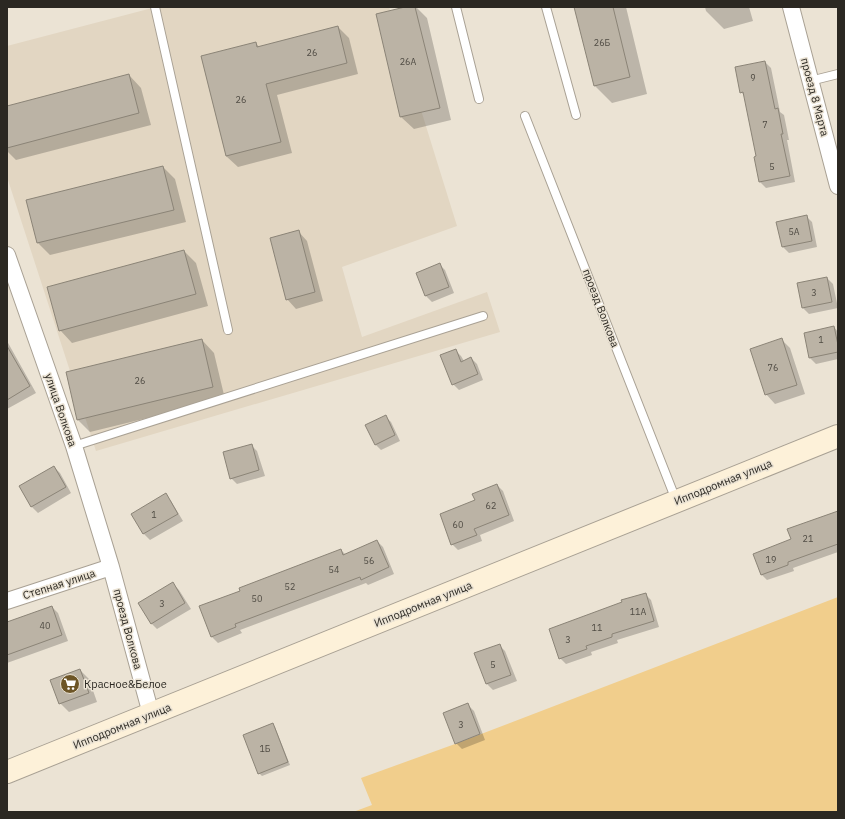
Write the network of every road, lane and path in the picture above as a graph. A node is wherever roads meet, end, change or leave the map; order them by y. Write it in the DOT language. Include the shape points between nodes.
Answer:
graph roads {
  1 [pos="155,7"];
  2 [pos="456,7"];
  3 [pos="546,7"];
  4 [pos="791,7"];
  5 [pos="838,74"];
  6 [pos="810,81"];
  7 [pos="479,99"];
  8 [pos="576,115"];
  9 [pos="525,116"];
  10 [pos="838,186"];
  11 [pos="7,255"];
  12 [pos="483,316"];
  13 [pos="228,330"];
  14 [pos="838,436"];
  15 [pos="74,446"];
  16 [pos="677,501"];
  17 [pos="111,567"];
  18 [pos="7,601"];
  19 [pos="151,714"];
  20 [pos="7,772"];
  1 -- 13 [label="lane"];
  2 -- 7 [label="lane"];
  3 -- 8 [label="lane"];
  4 -- 6 [label="street, проезд 8 Марта"];
  5 -- 6 [label="lane"];
  6 -- 10 [label="street, проезд 8 Марта"];
  9 -- 16 [label="lane, проезд Волкова"];
  11 -- 15 [label="street, улица Волкова"];
  12 -- 15 [label="lane"];
  14 -- 16 [label="main road, Ипподромная улица"];
  15 -- 17 [label="street, улица Волкова"];
  16 -- 19 [label="main road, Ипподромная улица"];
  17 -- 18 [label="street, Степная улица"];
  17 -- 19 [label="street, проезд Волкова"];
  19 -- 20 [label="main road, Ипподромная улица"];
}
